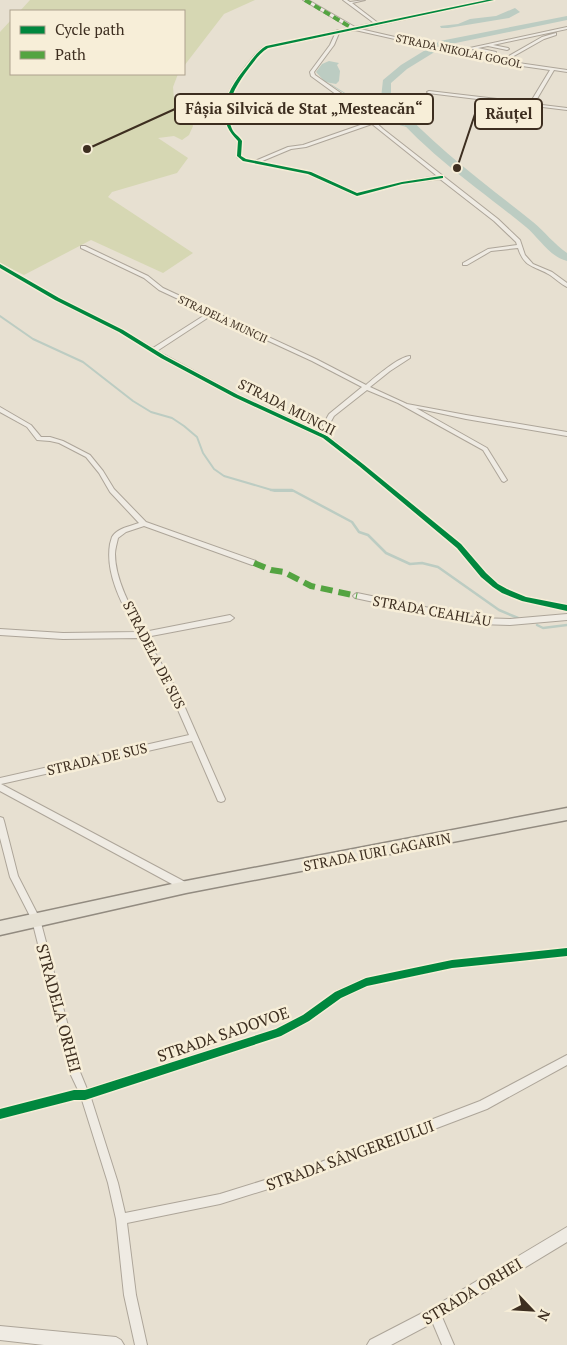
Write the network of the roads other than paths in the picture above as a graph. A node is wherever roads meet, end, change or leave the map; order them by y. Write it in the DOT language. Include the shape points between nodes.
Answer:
graph roads {
  1 [pos="305,0"];
  2 [pos="363,0"];
  3 [pos="492,0"];
  4 [pos="476,1"];
  5 [pos="347,2"];
  6 [pos="376,23"];
  7 [pos="352,28"];
  8 [pos="567,29"];
  9 [pos="338,32"];
  10 [pos="487,44"];
  11 [pos="472,48"];
  12 [pos="507,49"];
  13 [pos="456,51"];
  14 [pos="495,53"];
  15 [pos="501,62"];
  16 [pos="553,69"];
  17 [pos="567,71"];
  18 [pos="429,92"];
  19 [pos="531,105"];
  20 [pos="567,109"];
  21 [pos="373,122"];
  22 [pos="255,162"];
  23 [pos="441,177"];
  24 [pos="519,246"];
  25 [pos="83,247"];
  26 [pos="465,264"];
  27 [pos="0,266"];
  28 [pos="567,285"];
  29 [pos="211,313"];
  30 [pos="153,351"];
  31 [pos="408,357"];
  32 [pos="366,387"];
  33 [pos="400,402"];
  34 [pos="0,410"];
  35 [pos="567,434"];
  36 [pos="325,437"];
  37 [pos="504,480"];
  38 [pos="144,524"];
  39 [pos="254,564"];
  40 [pos="357,596"];
  41 [pos="567,608"];
  42 [pos="567,617"];
  43 [pos="230,618"];
  44 [pos="0,632"];
  45 [pos="142,635"];
  46 [pos="194,737"];
  47 [pos="0,781"];
  48 [pos="0,786"];
  49 [pos="221,799"];
  50 [pos="567,814"];
  51 [pos="0,821"];
  52 [pos="186,887"];
  53 [pos="36,919"];
  54 [pos="0,928"];
  55 [pos="567,952"];
  56 [pos="567,1060"];
  57 [pos="85,1095"];
  58 [pos="0,1114"];
  59 [pos="122,1219"];
  60 [pos="567,1234"];
  61 [pos="435,1314"];
  62 [pos="0,1333"];
  63 [pos="116,1345"];
  64 [pos="140,1345"];
  65 [pos="375,1345"];
  66 [pos="448,1345"];
  1 -- 7 [label="street"];
  2 -- 5 [label="street"];
  3 -- 4 [label="street"];
  4 -- 6 [label="street"];
  5 -- 6 [label="street"];
  6 -- 7 [label="street"];
  7 -- 9 [label="street"];
  7 -- 13 [label="street, STRADA NIKOLAI GOGOL"];
  8 -- 10 [label="street"];
  8 -- 15 [label="street" via="543,38"];
  9 -- 21 [label="street" via="312,74"];
  9 -- 22 [label="street" via="264,49 230,90 226,107 231,130 241,143 239,156"];
  10 -- 11 [label="street"];
  10 -- 12 [label="street"];
  11 -- 13 [label="street"];
  11 -- 14 [label="street"];
  13 -- 15 [label="street, STRADA NIKOLAI GOGOL"];
  15 -- 16 [label="street, STRADA NIKOLAI GOGOL"];
  16 -- 17 [label="street, STRADA NIKOLAI GOGOL"];
  16 -- 19 [label="street"];
  18 -- 19 [label="street"];
  19 -- 20 [label="street"];
  21 -- 22 [label="street"];
  21 -- 23 [label="street"];
  22 -- 23 [label="street" via="309,173 357,195"];
  23 -- 24 [label="street" via="496,220 518,241"];
  24 -- 26 [label="street" via="490,250"];
  24 -- 28 [label="street" via="531,265"];
  25 -- 29 [label="street, STRADELA MUNCII"];
  27 -- 30 [label="street, STRADA MUNCII"];
  29 -- 30 [label="street"];
  29 -- 32 [label="street, STRADELA MUNCII"];
  30 -- 36 [label="street, STRADA MUNCII" via="236,396"];
  31 -- 32 [label="street"];
  32 -- 33 [label="street, STRADELA MUNCII"];
  32 -- 36 [label="street" via="331,415"];
  33 -- 35 [label="street"];
  33 -- 37 [label="street, STRADELA MUNCII" via="481,446"];
  34 -- 38 [label="street" via="29,426 39,439 61,442 88,456 112,490"];
  36 -- 41 [label="street, STRADA MUNCII" via="452,541 487,579 520,597"];
  38 -- 39 [label="street"];
  38 -- 45 [label="street, STRADELA DE SUS" via="119,532 113,542 112,557 118,583"];
  40 -- 42 [label="street, STRADA CEAHLĂU" via="478,621"];
  43 -- 45 [label="street"];
  44 -- 45 [label="street" via="63,636"];
  45 -- 46 [label="street, STRADELA DE SUS"];
  46 -- 47 [label="street, STRADA DE SUS"];
  46 -- 49 [label="street, STRADELA DE SUS"];
  48 -- 52 [label="street"];
  50 -- 52 [label="main road, STRADA IURI GAGARIN"];
  51 -- 53 [label="street, STRADELA ORHEI" via="14,877"];
  52 -- 53 [label="main road, STRADA IURI GAGARIN"];
  53 -- 54 [label="main road, STRADA IURI GAGARIN"];
  53 -- 57 [label="street, STRADELA ORHEI" via="75,1073"];
  55 -- 57 [label="street, STRADA SADOVOE" via="452,964 366,982 338,995 278,1033"];
  56 -- 59 [label="street, STRADA SÂNGEREIULUI" via="483,1104 313,1170 220,1199"];
  57 -- 58 [label="street, STRADA SADOVOE"];
  57 -- 59 [label="street, STRADELA ORHEI"];
  59 -- 64 [label="street, STRADELA ORHEI" via="130,1295"];
  60 -- 61 [label="street, STRADA ORHEI"];
  61 -- 65 [label="street, STRADA ORHEI"];
  61 -- 66 [label="street"];
  62 -- 63 [label="street"];
}
